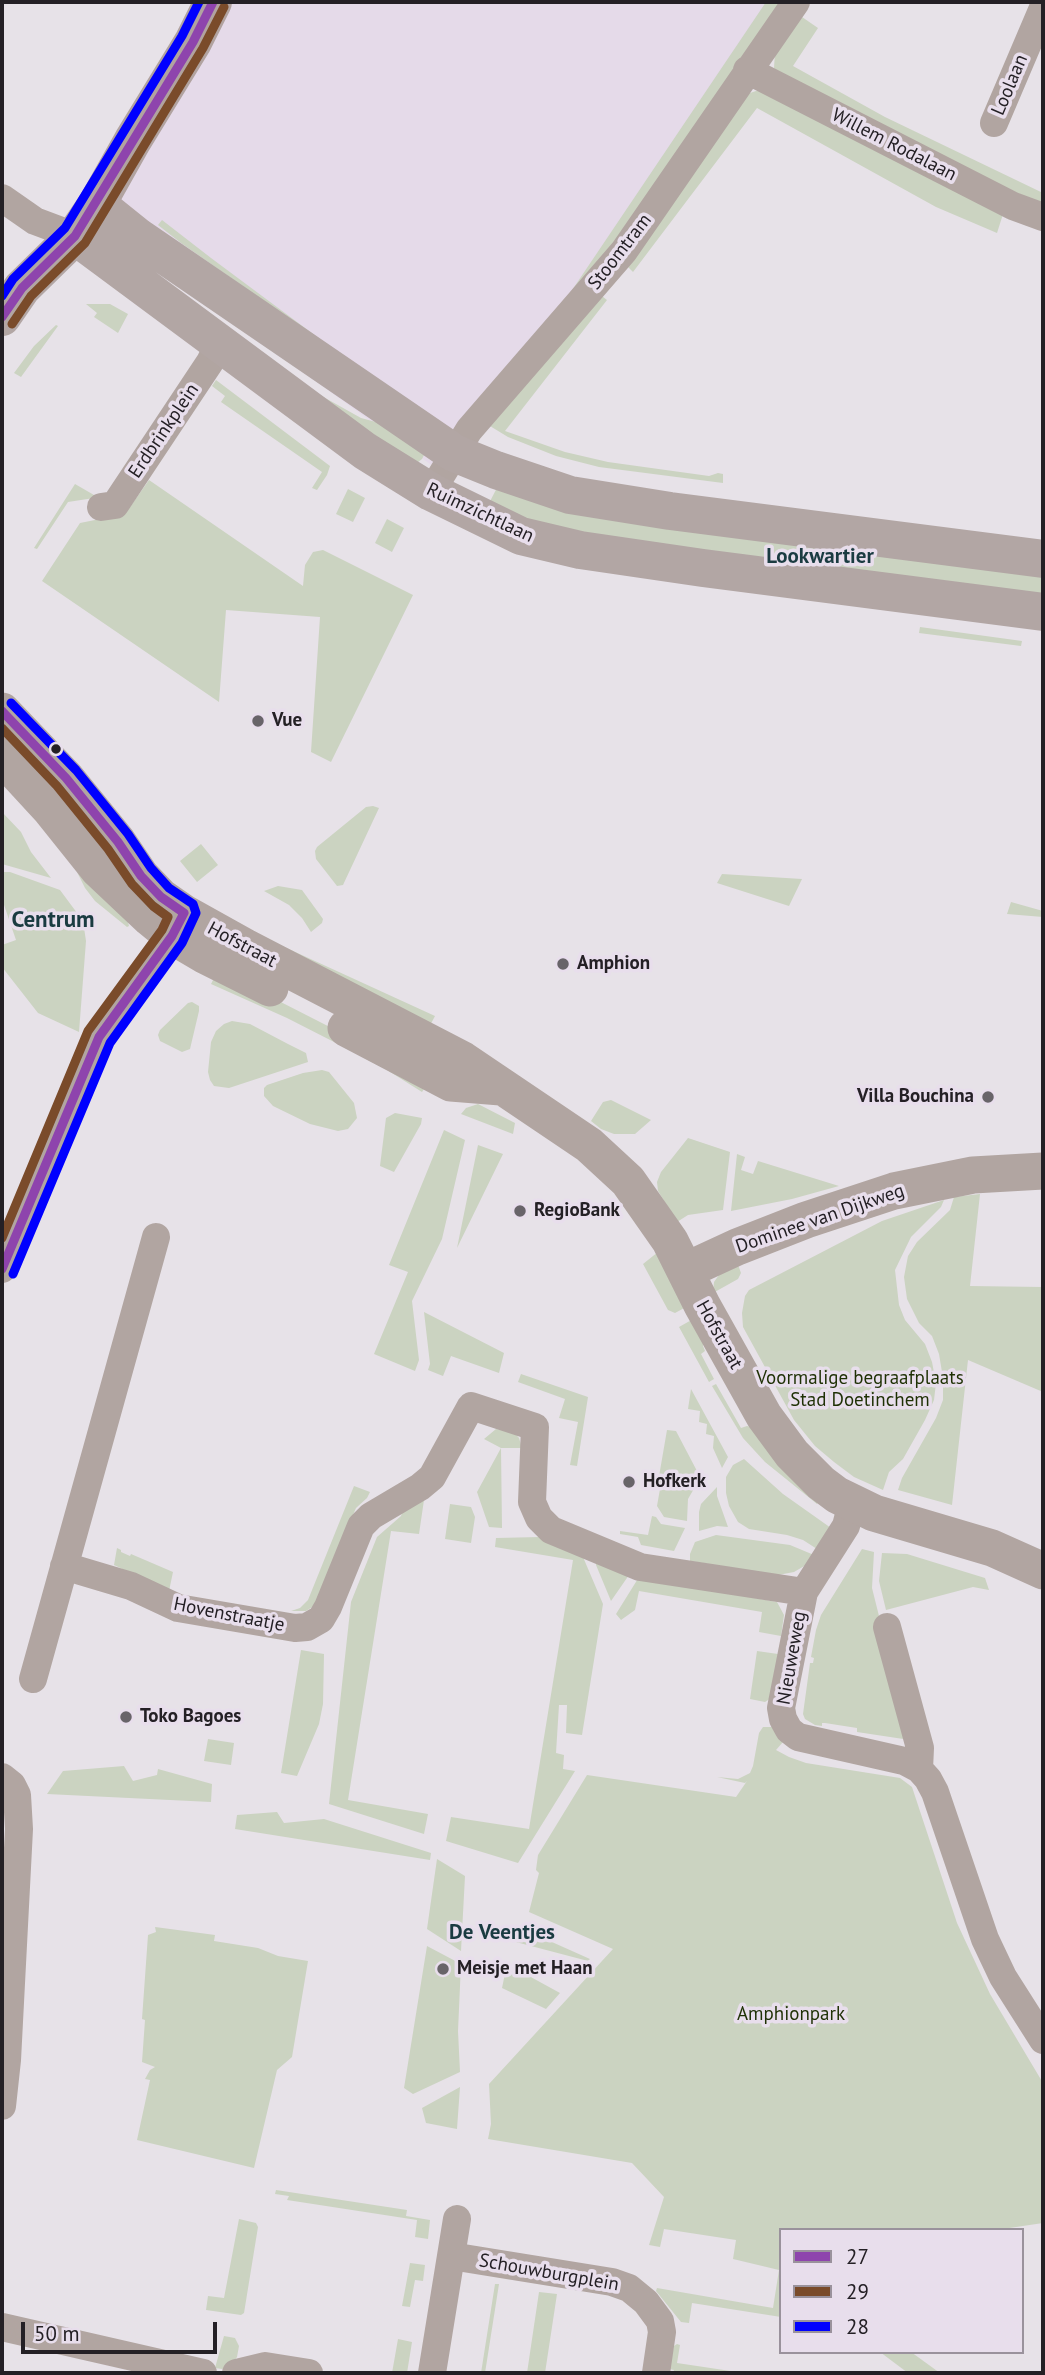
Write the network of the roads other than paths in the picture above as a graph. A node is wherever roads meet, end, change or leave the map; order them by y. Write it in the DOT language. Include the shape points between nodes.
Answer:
graph roads {
  1 [pos="213,2"];
  2 [pos="796,2"];
  3 [pos="1043,8"];
  4 [pos="747,70"];
  5 [pos="994,123"];
  6 [pos="2,198"];
  7 [pos="97,204"];
  8 [pos="1043,216"];
  9 [pos="75,236"];
  10 [pos="2,317"];
  11 [pos="219,344"];
  12 [pos="454,453"];
  13 [pos="431,492"];
  14 [pos="101,507"];
  15 [pos="1043,559"];
  16 [pos="1043,612"];
  17 [pos="2,711"];
  18 [pos="2,757"];
  19 [pos="178,925"];
  20 [pos="1043,1171"];
  21 [pos="156,1237"];
  22 [pos="2,1269"];
  23 [pos="685,1271"];
  24 [pos="852,1503"];
  25 [pos="64,1566"];
  26 [pos="1043,1571"];
  27 [pos="804,1592"];
  28 [pos="887,1628"];
  29 [pos="33,1679"];
  30 [pos="919,1769"];
  31 [pos="2,1777"];
  32 [pos="1040,2027"];
  33 [pos="2,2106"];
  34 [pos="457,2219"];
  35 [pos="451,2256"];
  36 [pos="2,2327"];
  37 [pos="193,2371"];
  38 [pos="236,2373"];
  39 [pos="309,2373"];
  40 [pos="432,2373"];
  41 [pos="656,2373"];
  1 -- 7 [label="main road"];
  2 -- 4 [label="street, Stoomtram"];
  3 -- 5 [label="street, Loolaan"];
  4 -- 8 [label="street, Willem Rodalaan" via="1013,206"];
  4 -- 12 [label="street, Stoomtram" via="624,251"];
  6 -- 9 [label="street" via="35,221"];
  7 -- 9 [label="main road"];
  7 -- 12 [label="main road" via="138,237"];
  9 -- 10 [label="main road" via="22,288"];
  9 -- 11 [label="main road, Ruimzichtlaan"];
  11 -- 13 [label="main road, Ruimzichtlaan" via="365,452"];
  11 -- 14 [label="street, Erdbrinkplein" via="115,505"];
  12 -- 13 [label="street, Stoomtram"];
  12 -- 15 [label="main road" via="570,495"];
  13 -- 16 [label="main road, Ruimzichtlaan" via="520,536 580,550"];
  17 -- 19 [label="street, Hofstraat" via="66,778"];
  18 -- 19 [label="street, Hofstraat" via="98,869"];
  19 -- 22 [label="street" via="99,1037"];
  19 -- 23 [label="street, Hofstraat" via="245,947 463,1060 589,1144 628,1181"];
  20 -- 23 [label="street, Dominee van Dijkweg" via="973,1175 894,1191 771,1233"];
  21 -- 25 [label="street"];
  23 -- 24 [label="street, Hofstraat" via="764,1416 806,1469"];
  24 -- 26 [label="street, Hofstraat" via="992,1548"];
  24 -- 27 [label="street, Nieuweweg" via="846,1526"];
  25 -- 27 [label="street, Hovenstraatje" via="131,1586 177,1608 307,1627 321,1619 328,1607 362,1526 432,1477 471,1406 535,1427 532,1502 551,1530 640,1567"];
  25 -- 29 [label="street"];
  27 -- 30 [label="street, Nieuweweg" via="781,1708 789,1730 813,1742 887,1755"];
  28 -- 30 [label="street" via="920,1748"];
  30 -- 32 [label="street" via="935,1793 985,1940 1003,1977"];
  31 -- 33 [label="street" via="17,1795 19,1818"];
  34 -- 35 [label="street, Schouwburgplein"];
  35 -- 40 [label="street"];
  35 -- 41 [label="street, Schouwburgplein" via="629,2288 660,2322"];
  36 -- 37 [label="street"];
  38 -- 39 [label="street" via="265,2366"];
}
